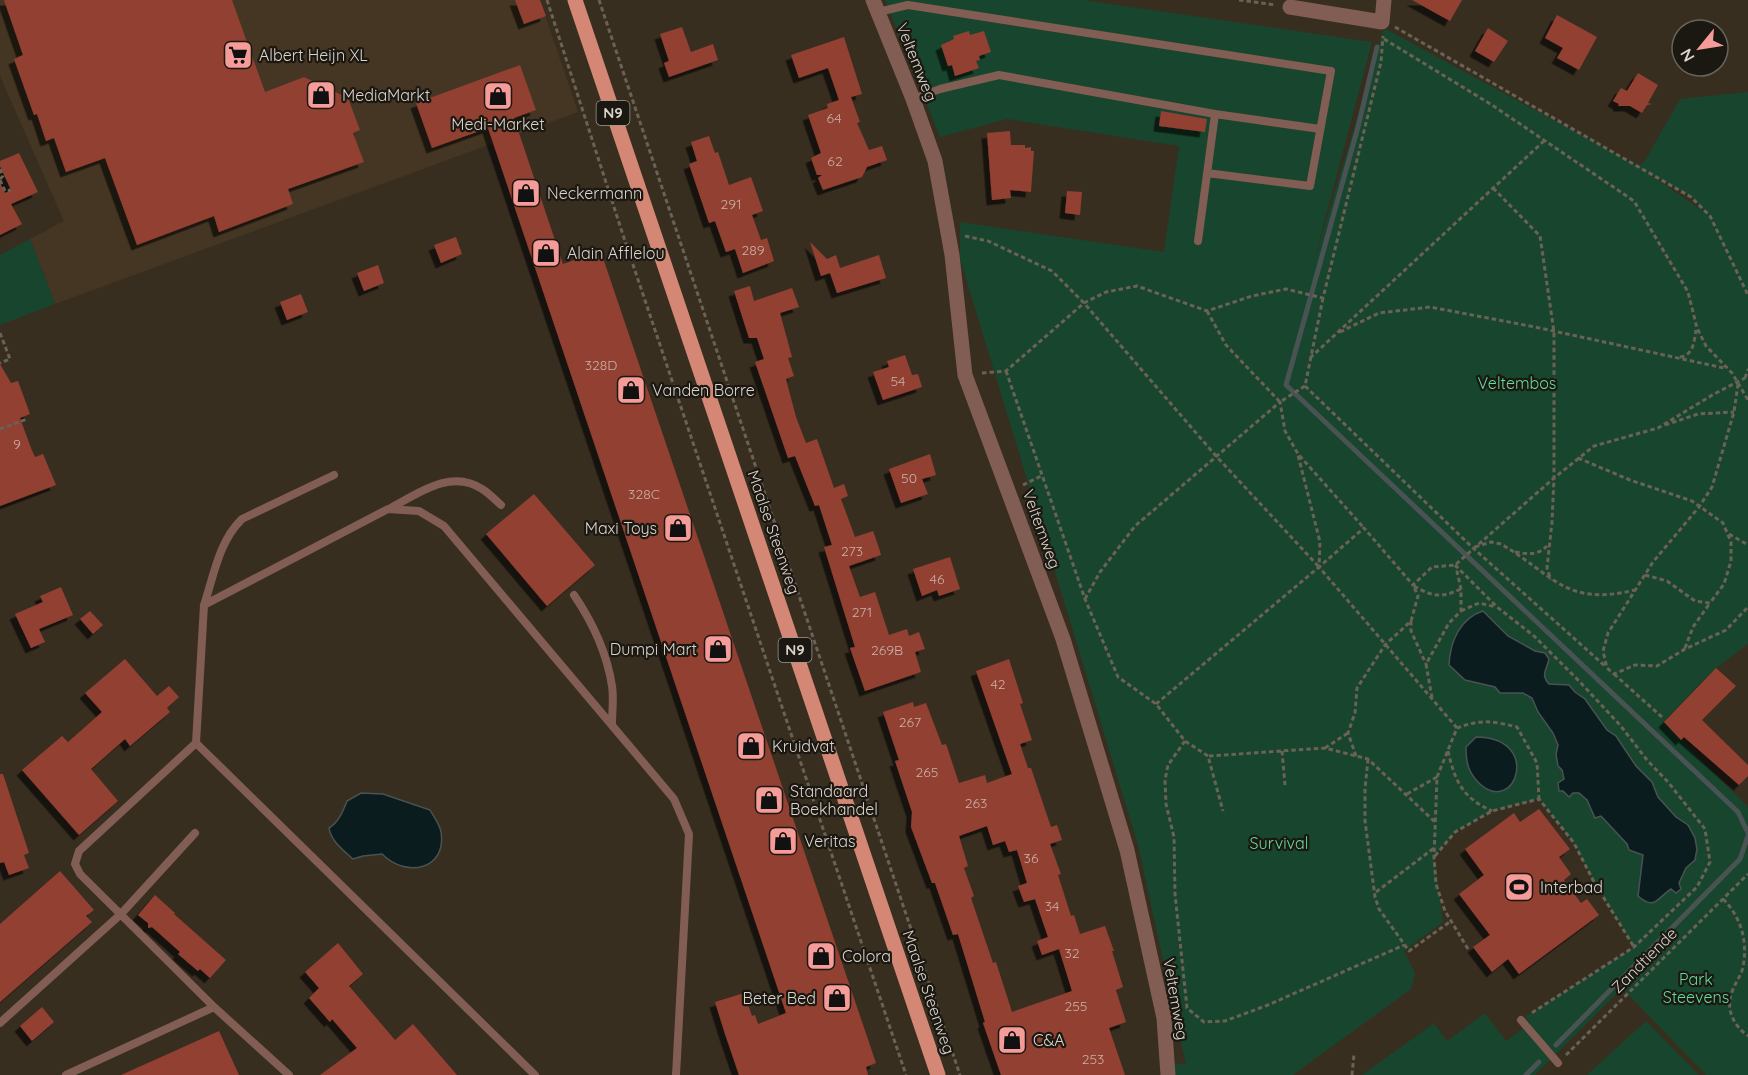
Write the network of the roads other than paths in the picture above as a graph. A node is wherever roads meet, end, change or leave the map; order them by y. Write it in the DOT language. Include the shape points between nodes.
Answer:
graph roads {
  1 [pos="575,0"];
  2 [pos="1384,0"];
  3 [pos="876,6"];
  4 [pos="1290,7"];
  5 [pos="913,99"];
  6 [pos="1215,114"];
  7 [pos="1320,129"];
  8 [pos="1207,173"];
  9 [pos="1198,241"];
  10 [pos="334,475"];
  11 [pos="501,505"];
  12 [pos="388,509"];
  13 [pos="574,595"];
  14 [pos="204,605"];
  15 [pos="612,724"];
  16 [pos="196,743"];
  17 [pos="195,833"];
  18 [pos="121,914"];
  19 [pos="214,1007"];
  20 [pos="1521,1020"];
  21 [pos="0,1023"];
  22 [pos="1558,1063"];
  23 [pos="66,1075"];
  24 [pos="289,1075"];
  25 [pos="535,1075"];
  26 [pos="676,1075"];
  27 [pos="938,1075"];
  28 [pos="1168,1075"];
  1 -- 27 [label="main road, Maalse Steenweg / N9"];
  2 -- 4 [label="street" via="1382,22"];
  3 -- 5 [label="street, Veltemweg"];
  3 -- 7 [label="lane" via="908,4 1331,71"];
  5 -- 6 [label="lane" via="999,75"];
  5 -- 28 [label="street, Veltemweg" via="935,161 952,255 965,375 1063,639 1127,850 1164,1018"];
  6 -- 7 [label="lane"];
  6 -- 8 [label="lane"];
  7 -- 8 [label="lane" via="1310,186"];
  8 -- 9 [label="lane"];
  10 -- 14 [label="lane" via="242,519 232,529 225,539"];
  11 -- 12 [label="lane" via="481,488 460,481 439,483"];
  12 -- 14 [label="lane"];
  12 -- 15 [label="lane" via="419,511 444,526"];
  13 -- 15 [label="lane" via="602,646 612,688"];
  14 -- 16 [label="lane"];
  15 -- 26 [label="lane" via="674,799 689,834"];
  16 -- 18 [label="lane" via="79,851 75,864 80,874"];
  16 -- 25 [label="lane"];
  17 -- 18 [label="lane"];
  18 -- 19 [label="lane"];
  18 -- 21 [label="lane"];
  19 -- 23 [label="lane"];
  19 -- 24 [label="lane"];
  20 -- 22 [label="lane"];
}
